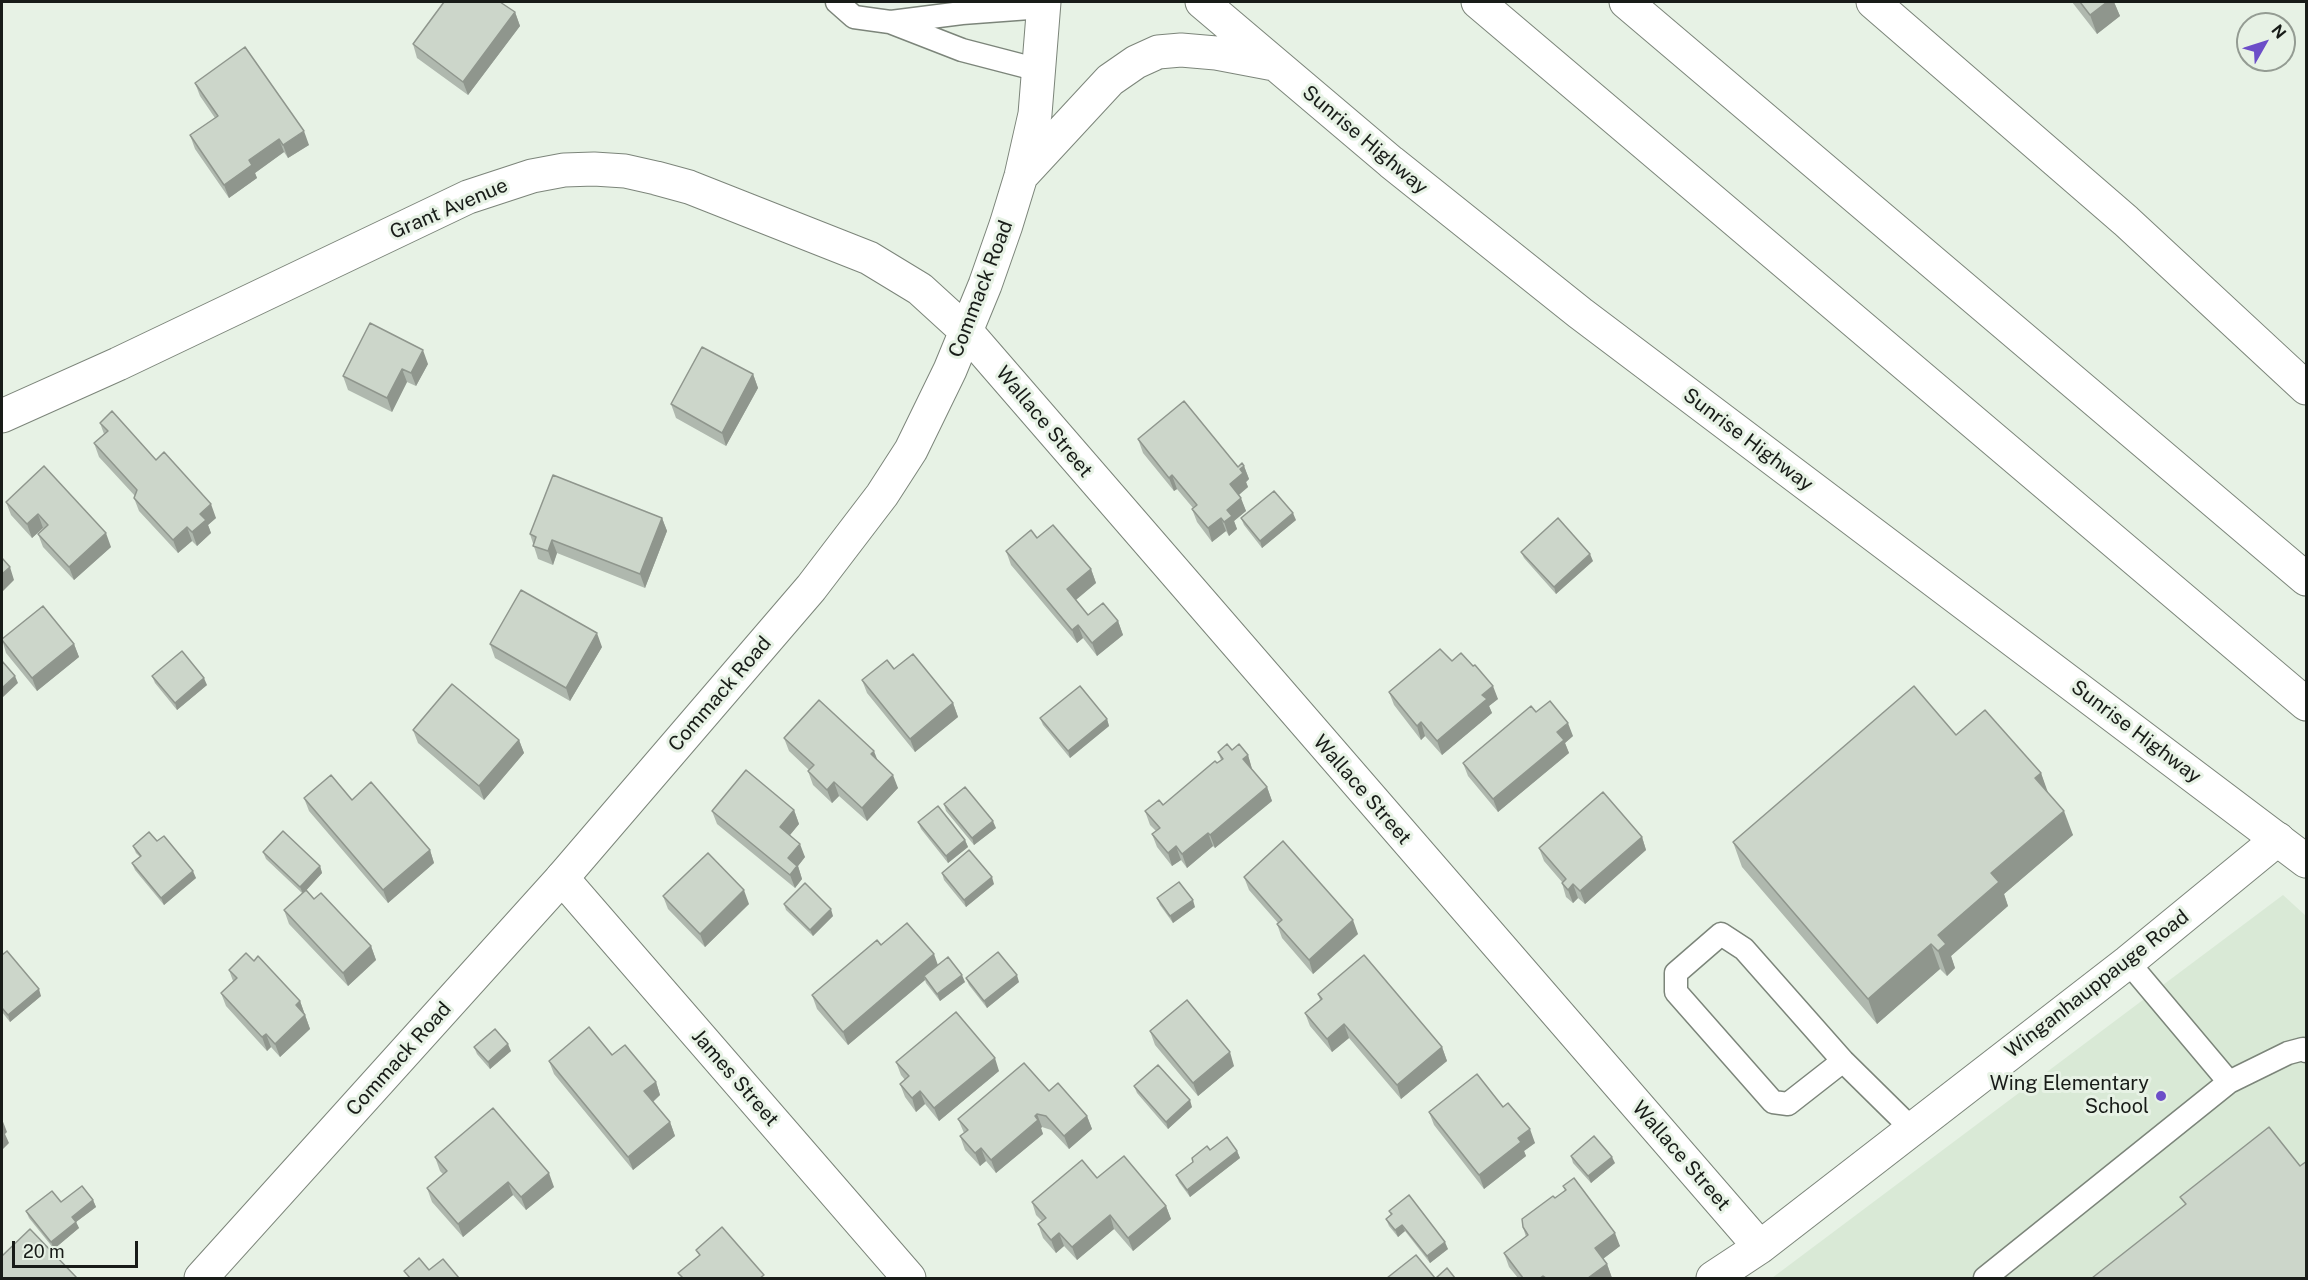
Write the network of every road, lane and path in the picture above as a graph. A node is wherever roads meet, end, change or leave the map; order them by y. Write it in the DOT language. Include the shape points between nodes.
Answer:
graph roads {
  1 [pos="837,2"];
  2 [pos="1202,2"];
  3 [pos="1478,2"];
  4 [pos="1626,2"];
  5 [pos="1873,2"];
  6 [pos="1044,4"];
  7 [pos="890,22"];
  8 [pos="1276,65"];
  9 [pos="1039,70"];
  10 [pos="1021,176"];
  11 [pos="966,331"];
  12 [pos="2307,388"];
  13 [pos="2,416"];
  14 [pos="2307,579"];
  15 [pos="2307,704"];
  16 [pos="2278,839"];
  17 [pos="2307,861"];
  18 [pos="562,878"];
  19 [pos="2128,962"];
  20 [pos="2307,1051"];
  21 [pos="1843,1061"];
  22 [pos="2229,1082"];
  23 [pos="1912,1129"];
  24 [pos="1760,1247"];
  25 [pos="201,1278"];
  26 [pos="909,1278"];
  27 [pos="1713,1278"];
  28 [pos="1985,1278"];
  1 -- 7 [label="lane" via="854,16"];
  2 -- 8 [label="main road, Sunrise Highway"];
  3 -- 15 [label="main road"];
  4 -- 14 [label="main road"];
  5 -- 12 [label="main road" via="2126,221"];
  6 -- 7 [label="lane"];
  6 -- 9 [label="main road, Commack Road"];
  7 -- 9 [label="lane" via="962,50"];
  8 -- 10 [label="main road" via="1198,51 1165,50 1136,62 1110,80"];
  8 -- 16 [label="main road, Sunrise Highway" via="1580,314"];
  9 -- 10 [label="main road, Commack Road" via="1035,114"];
  10 -- 11 [label="main road, Commack Road"];
  11 -- 13 [label="main road, Grant Avenue" via="920,289 869,258 656,178 625,171 564,170 468,197"];
  11 -- 18 [label="main road, Commack Road" via="910,450 858,528"];
  11 -- 24 [label="main road, Wallace Street"];
  16 -- 17 [label="main road, Sunrise Highway"];
  16 -- 19 [label="main road, Winganhauppauge Road"];
  18 -- 25 [label="main road, Commack Road"];
  18 -- 26 [label="main road, James Street"];
  19 -- 22 [label="lane"];
  19 -- 23 [label="main road, Winganhauppauge Road"];
  20 -- 22 [label="lane" via="2288,1053"];
  21 -- 21 [label="lane" via="1744,949 1721,934 1676,973 1676,992 1773,1102 1788,1104"];
  21 -- 23 [label="lane"];
  22 -- 28 [label="lane"];
  23 -- 24 [label="main road, Winganhauppauge Road"];
  24 -- 27 [label="main road, Winganhauppauge Road"];
}
